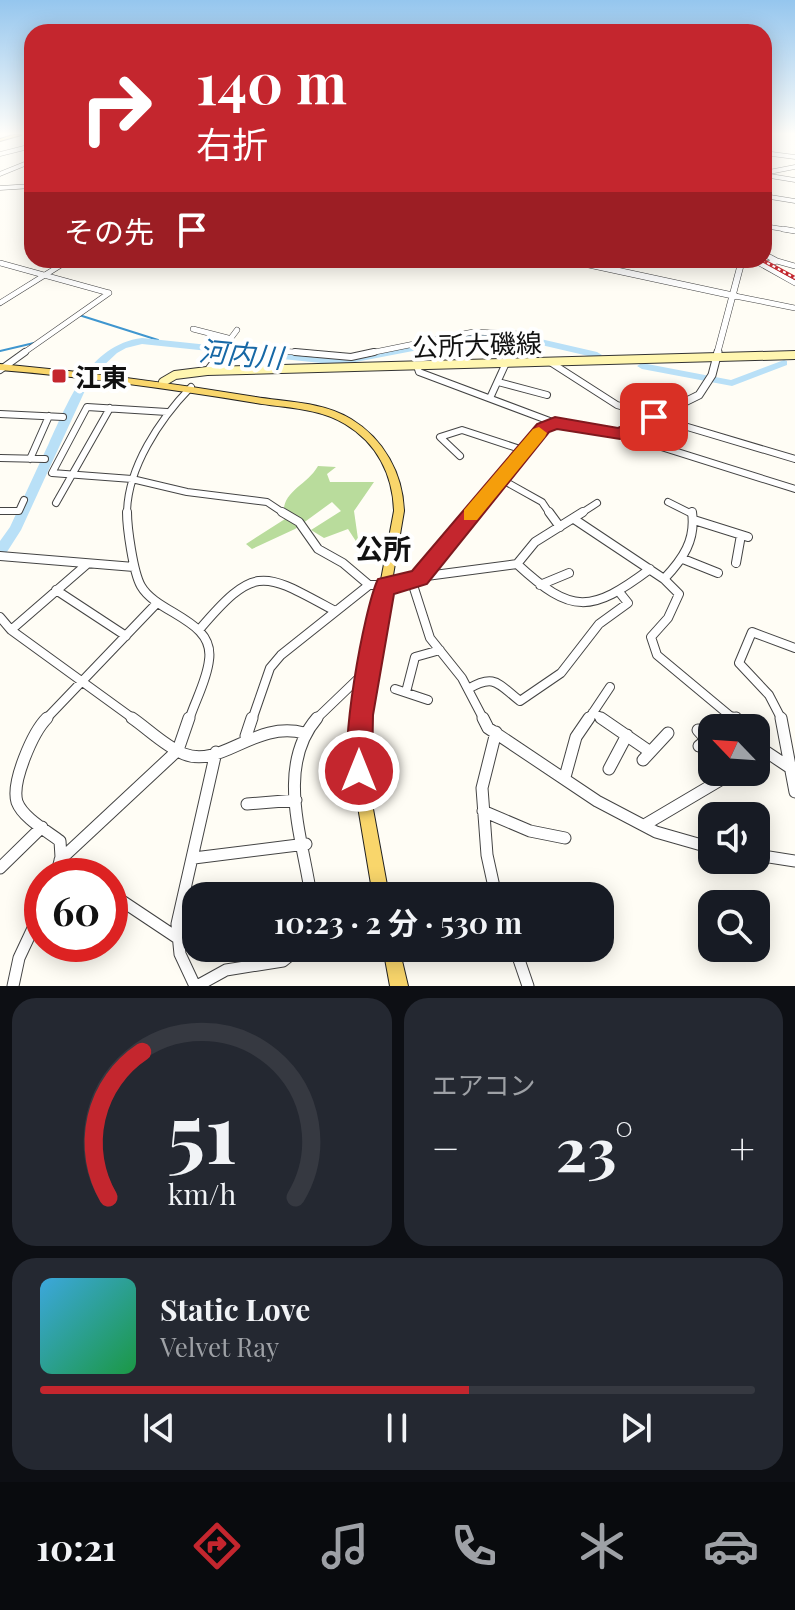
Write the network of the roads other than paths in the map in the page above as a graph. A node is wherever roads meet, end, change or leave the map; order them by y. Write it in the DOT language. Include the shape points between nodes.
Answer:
graph roads {
  1 [pos="24,186"];
  2 [pos="0,188"];
  3 [pos="772,197"];
  4 [pos="795,201"];
  5 [pos="772,227"];
  6 [pos="795,231"];
  7 [pos="772,258"];
  8 [pos="777,261"];
  9 [pos="772,262"];
  10 [pos="0,263"];
  11 [pos="795,266"];
  12 [pos="56,268"];
  13 [pos="605,268"];
  14 [pos="740,268"];
  15 [pos="768,268"];
  16 [pos="44,276"];
  17 [pos="795,283"];
  18 [pos="735,296"];
  19 [pos="0,303"];
  20 [pos="795,308"];
  21 [pos="193,329"];
  22 [pos="237,330"];
  23 [pos="228,338"];
  24 [pos="222,348"];
  25 [pos="793,353"];
  26 [pos="716,357"];
  27 [pos="550,362"];
  28 [pos="506,364"];
  29 [pos="417,366"];
  30 [pos="1,368"];
  31 [pos="207,371"];
  32 [pos="163,382"];
  33 [pos="498,382"];
  34 [pos="191,387"];
  35 [pos="547,395"];
  36 [pos="490,398"];
  37 [pos="110,408"];
  38 [pos="167,412"];
  39 [pos="0,414"];
  40 [pos="49,416"];
  41 [pos="655,416"];
  42 [pos="63,417"];
  43 [pos="555,423"];
  44 [pos="620,434"];
  45 [pos="523,450"];
  46 [pos="460,456"];
  47 [pos="0,458"];
  48 [pos="30,459"];
  49 [pos="60,459"];
  50 [pos="795,459"];
  51 [pos="73,474"];
  52 [pos="499,478"];
  53 [pos="132,479"];
  54 [pos="795,489"];
  55 [pos="24,500"];
  56 [pos="668,502"];
  57 [pos="56,503"];
  58 [pos="597,503"];
  59 [pos="0,511"];
  60 [pos="574,519"];
  61 [pos="694,520"];
  62 [pos="560,527"];
  63 [pos="0,556"];
  64 [pos="683,559"];
  65 [pos="736,563"];
  66 [pos="517,564"];
  67 [pos="86,565"];
  68 [pos="134,567"];
  69 [pos="650,569"];
  70 [pos="569,573"];
  71 [pos="718,573"];
  72 [pos="664,579"];
  73 [pos="416,580"];
  74 [pos="369,585"];
  75 [pos="386,585"];
  76 [pos="540,585"];
  77 [pos="56,590"];
  78 [pos="620,593"];
  79 [pos="157,603"];
  80 [pos="335,611"];
  81 [pos="0,617"];
  82 [pos="11,630"];
  83 [pos="199,630"];
  84 [pos="126,636"];
  85 [pos="795,648"];
  86 [pos="440,650"];
  87 [pos="368,674"];
  88 [pos="81,682"];
  89 [pos="610,687"];
  90 [pos="468,689"];
  91 [pos="428,700"];
  92 [pos="593,712"];
  93 [pos="731,714"];
  94 [pos="496,732"];
  95 [pos="304,733"];
  96 [pos="668,733"];
  97 [pos="627,735"];
  98 [pos="246,736"];
  99 [pos="793,745"];
  100 [pos="178,750"];
  101 [pos="216,752"];
  102 [pos="770,755"];
  103 [pos="789,767"];
  104 [pos="609,769"];
  105 [pos="565,777"];
  106 [pos="710,786"];
  107 [pos="795,792"];
  108 [pos="296,800"];
  109 [pos="247,804"];
  110 [pos="483,811"];
  111 [pos="646,824"];
  112 [pos="42,827"];
  113 [pos="565,838"];
  114 [pos="306,844"];
  115 [pos="698,844"];
  116 [pos="770,857"];
  117 [pos="60,858"];
  118 [pos="62,858"];
  119 [pos="194,858"];
  120 [pos="795,861"];
  121 [pos="0,868"];
  122 [pos="310,882"];
  123 [pos="379,882"];
  124 [pos="494,882"];
  125 [pos="128,905"];
  126 [pos="176,937"];
  127 [pos="24,947"];
  128 [pos="284,962"];
  129 [pos="394,962"];
  130 [pos="520,962"];
  131 [pos="13,986"];
  132 [pos="196,986"];
  133 [pos="399,986"];
  134 [pos="528,986"];
  1 -- 2 [label="street"];
  3 -- 4 [label="street"];
  5 -- 6 [label="street"];
  7 -- 8 [label="street"];
  8 -- 9 [label="street"];
  8 -- 11 [label="street"];
  10 -- 16 [label="street"];
  12 -- 16 [label="street"];
  13 -- 18 [label="street"];
  14 -- 18 [label="street"];
  15 -- 17 [label="street"];
  16 -- 19 [label="street"];
  16 -- 30 [label="street" via="109,293"];
  18 -- 20 [label="street"];
  18 -- 26 [label="street"];
  21 -- 23 [label="street"];
  22 -- 23 [label="street"];
  23 -- 24 [label="street"];
  24 -- 28 [label="street" via="351,357 473,332 520,334"];
  24 -- 31 [label="street"];
  25 -- 26 [label="main road, 公所大磯線"];
  26 -- 27 [label="main road, 公所大磯線"];
  26 -- 41 [label="street" via="710,381 699,395"];
  27 -- 28 [label="main road, 公所大磯線"];
  27 -- 41 [label="street" via="617,405"];
  28 -- 29 [label="main road, 公所大磯線"];
  28 -- 33 [label="street"];
  29 -- 31 [label="main road, 公所大磯線"];
  29 -- 36 [label="street" via="419,372"];
  30 -- 32 [label="main road"];
  31 -- 32 [label="main road, 公所大磯線"];
  32 -- 34 [label="main road"];
  33 -- 35 [label="street"];
  33 -- 36 [label="street"];
  34 -- 38 [label="street"];
  34 -- 75 [label="main road" via="329,414 370,439 390,466 400,495"];
  36 -- 43 [label="street"];
  37 -- 38 [label="street"];
  37 -- 49 [label="street" via="87,407"];
  37 -- 51 [label="street"];
  38 -- 53 [label="street"];
  39 -- 40 [label="street"];
  40 -- 42 [label="street"];
  40 -- 48 [label="street"];
  41 -- 44 [label="street"];
  41 -- 50 [label="street"];
  43 -- 44 [label="street"];
  43 -- 45 [label="street"];
  44 -- 54 [label="street"];
  45 -- 46 [label="street" via="462,430 440,437"];
  45 -- 52 [label="street"];
  47 -- 48 [label="street"];
  48 -- 49 [label="street"];
  49 -- 51 [label="street" via="52,473"];
  51 -- 53 [label="street"];
  51 -- 57 [label="street"];
  52 -- 62 [label="street" via="542,502"];
  52 -- 73 [label="street"];
  53 -- 68 [label="street" via="127,521"];
  53 -- 74 [label="street" via="267,502 299,522 318,549"];
  55 -- 59 [label="street" via="19,511"];
  56 -- 61 [label="street" via="692,511"];
  58 -- 60 [label="street"];
  60 -- 62 [label="street"];
  60 -- 69 [label="street"];
  61 -- 64 [label="street"];
  61 -- 65 [label="street" via="744,536"];
  62 -- 66 [label="street" via="535,542"];
  63 -- 67 [label="street"];
  64 -- 71 [label="street"];
  64 -- 72 [label="street"];
  66 -- 73 [label="street" via="445,571"];
  66 -- 76 [label="street"];
  67 -- 68 [label="street"];
  67 -- 77 [label="street"];
  68 -- 79 [label="street" via="140,585"];
  69 -- 72 [label="street"];
  69 -- 78 [label="street"];
  70 -- 76 [label="street"];
  72 -- 93 [label="street" via="679,594 651,637 651,646"];
  73 -- 75 [label="street"];
  73 -- 86 [label="street" via="422,620"];
  74 -- 75 [label="street"];
  74 -- 80 [label="street"];
  75 -- 87 [label="main road"];
  76 -- 78 [label="street" via="553,598 578,607"];
  77 -- 82 [label="street"];
  77 -- 84 [label="street"];
  78 -- 90 [label="street" via="628,603 599,624 561,673 520,701 492,680"];
  79 -- 83 [label="street"];
  79 -- 84 [label="street"];
  80 -- 83 [label="street" via="268,579 236,587"];
  80 -- 98 [label="street" via="270,668"];
  81 -- 82 [label="street"];
  82 -- 88 [label="street"];
  83 -- 100 [label="street" via="210,659"];
  84 -- 88 [label="street"];
  85 -- 99 [label="street" via="752,632 739,663 773,687 785,703"];
  86 -- 90 [label="street"];
  86 -- 91 [label="street" via="415,657 400,691"];
  87 -- 95 [label="street" via="332,697"];
  87 -- 123 [label="main road" via="359,771"];
  88 -- 100 [label="street"];
  88 -- 112 [label="street" via="41,724 18,780 17,801"];
  89 -- 92 [label="street"];
  90 -- 94 [label="street" via="488,728"];
  92 -- 97 [label="street"];
  92 -- 105 [label="street" via="576,737"];
  94 -- 105 [label="street"];
  94 -- 110 [label="street" via="484,773"];
  95 -- 98 [label="street" via="275,730"];
  95 -- 108 [label="street" via="294,754"];
  96 -- 97 [label="street" via="646,756"];
  97 -- 104 [label="street"];
  98 -- 101 [label="street"];
  99 -- 103 [label="street"];
  100 -- 101 [label="street" via="201,757"];
  100 -- 118 [label="street"];
  101 -- 119 [label="street"];
  102 -- 103 [label="street"];
  103 -- 107 [label="street"];
  105 -- 111 [label="street" via="597,801"];
  106 -- 111 [label="street"];
  108 -- 109 [label="street"];
  108 -- 114 [label="street"];
  110 -- 113 [label="street" via="530,831"];
  110 -- 124 [label="street"];
  111 -- 115 [label="street"];
  112 -- 117 [label="street" via="60,841"];
  112 -- 121 [label="street"];
  114 -- 119 [label="street"];
  114 -- 122 [label="street"];
  116 -- 120 [label="street"];
  119 -- 126 [label="street"];
  125 -- 126 [label="street"];
  126 -- 132 [label="street"];
  127 -- 131 [label="street"];
  128 -- 132 [label="street" via="224,971"];
  129 -- 133 [label="main road"];
  130 -- 134 [label="street"];
}
